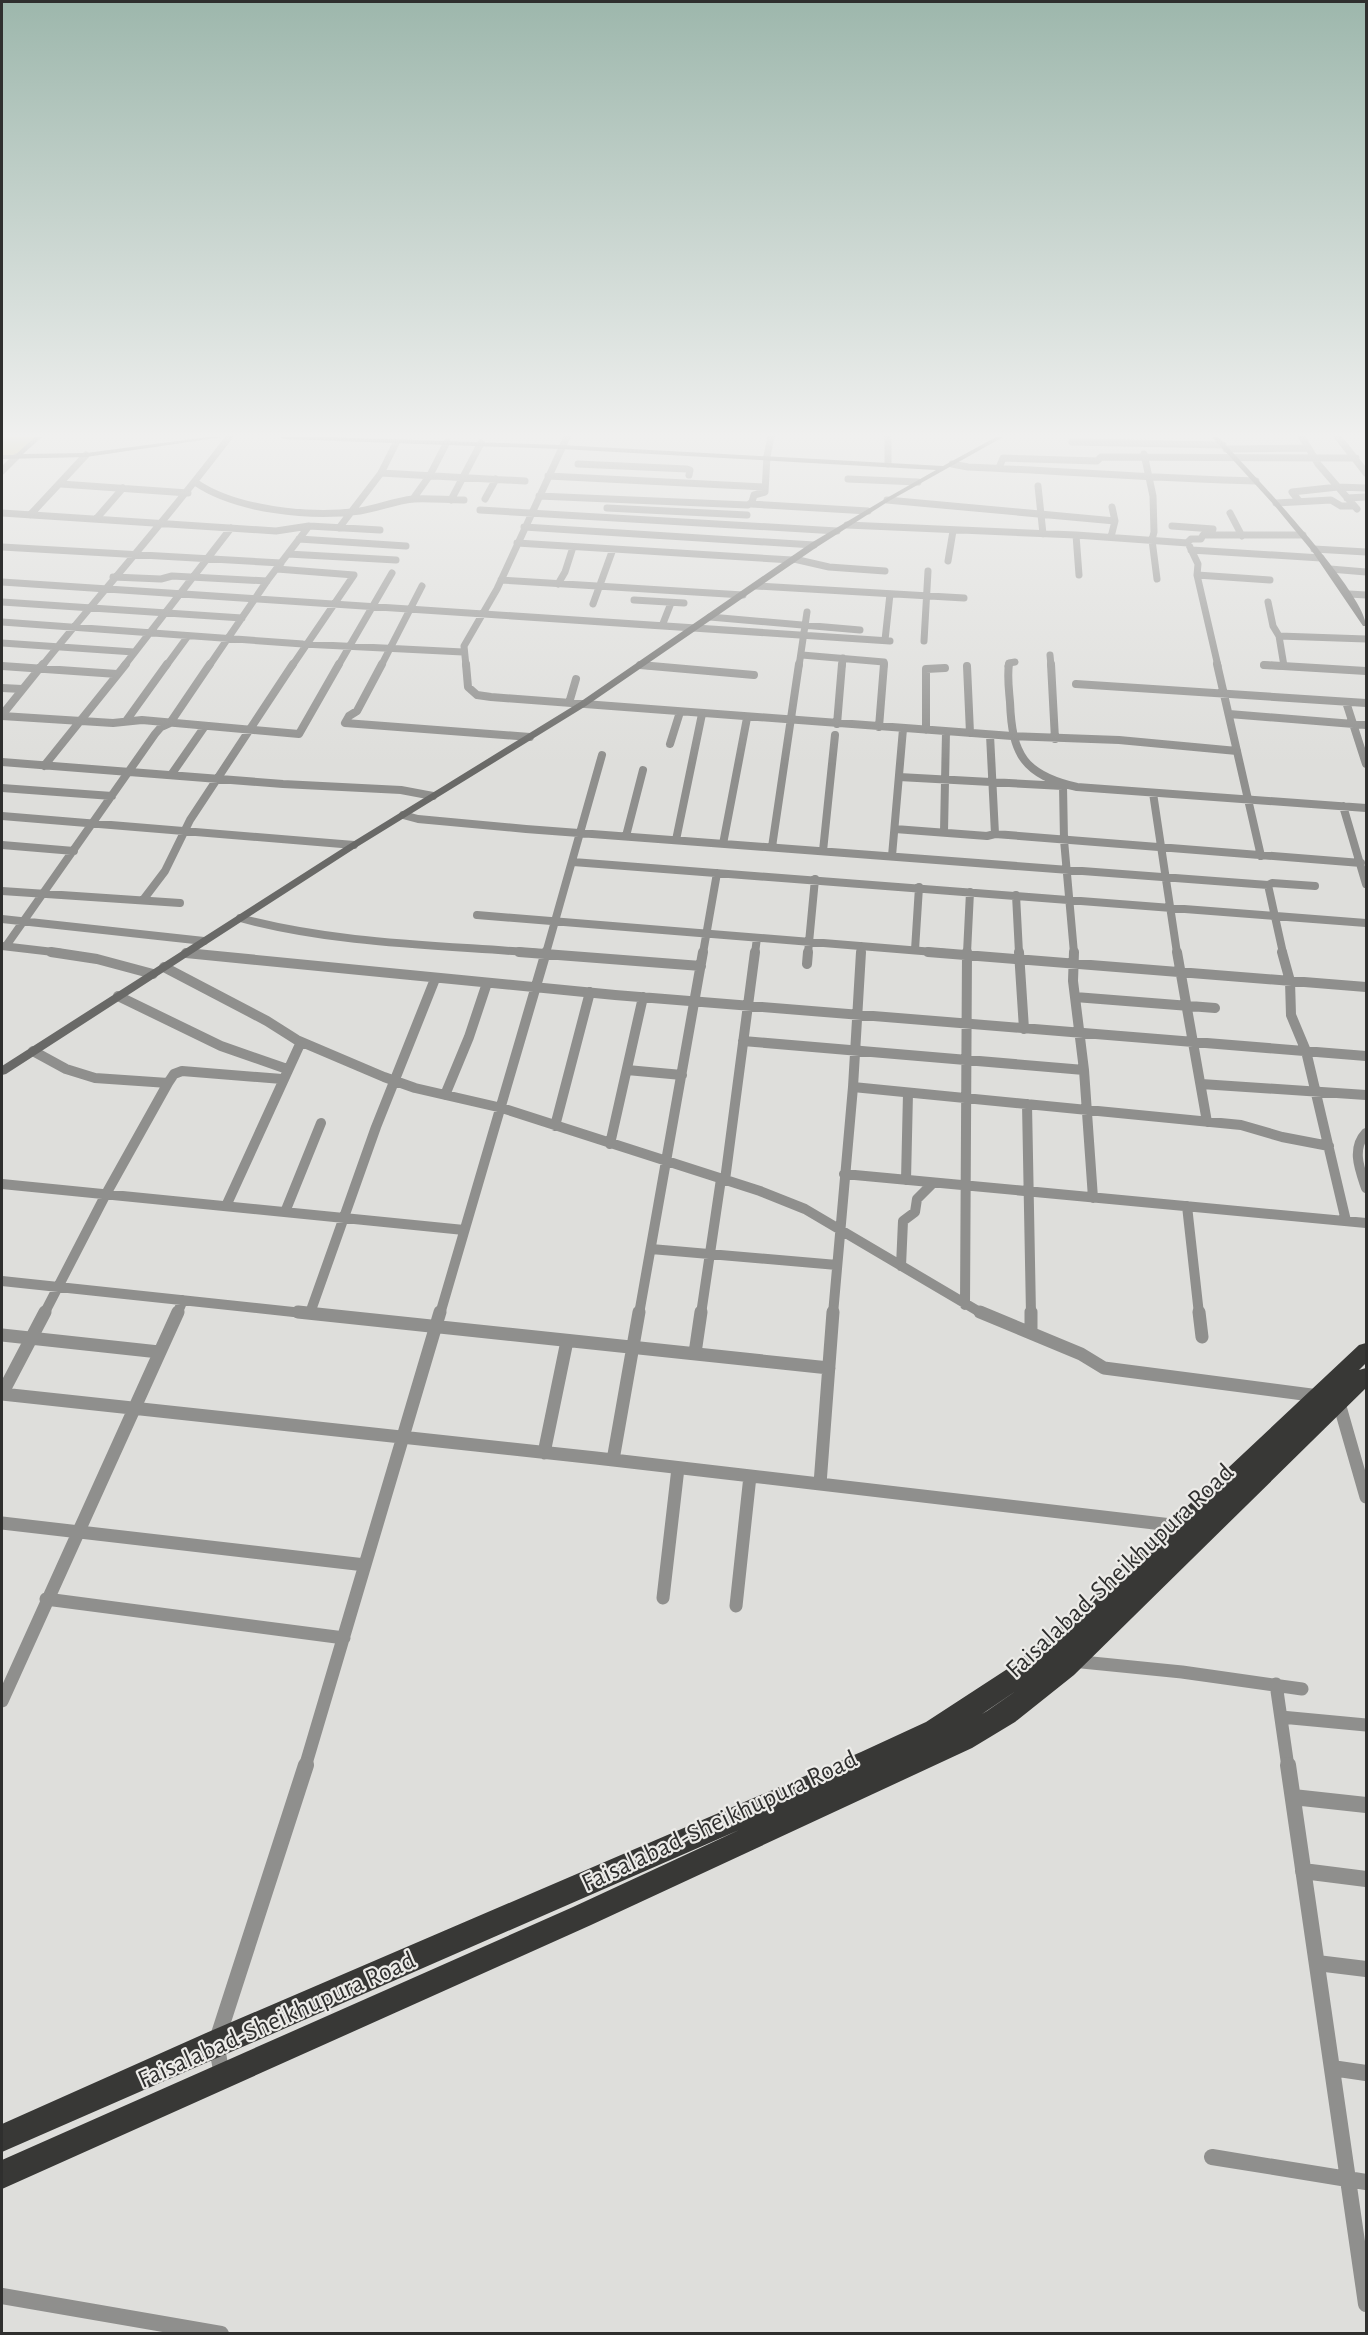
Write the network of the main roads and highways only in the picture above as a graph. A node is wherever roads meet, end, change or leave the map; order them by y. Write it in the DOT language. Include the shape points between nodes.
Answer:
graph roads {
  1 [pos="1366,1351"];
  2 [pos="1365,1383"];
  3 [pos="1329,1399"];
  4 [pos="2,2138"];
  5 [pos="2,2175"];
  1 -- 3 [label="highway, Faisalabad-Sheikhupura Road"];
  2 -- 3 [label="highway, Faisalabad-Sheikhupura Road"];
  3 -- 4 [label="highway, Faisalabad-Sheikhupura Road" via="1180,1526 1023,1672 935,1730"];
  3 -- 5 [label="highway, Faisalabad-Sheikhupura Road" via="1072,1661 1006,1714 963,1739 582,1917"];
}
